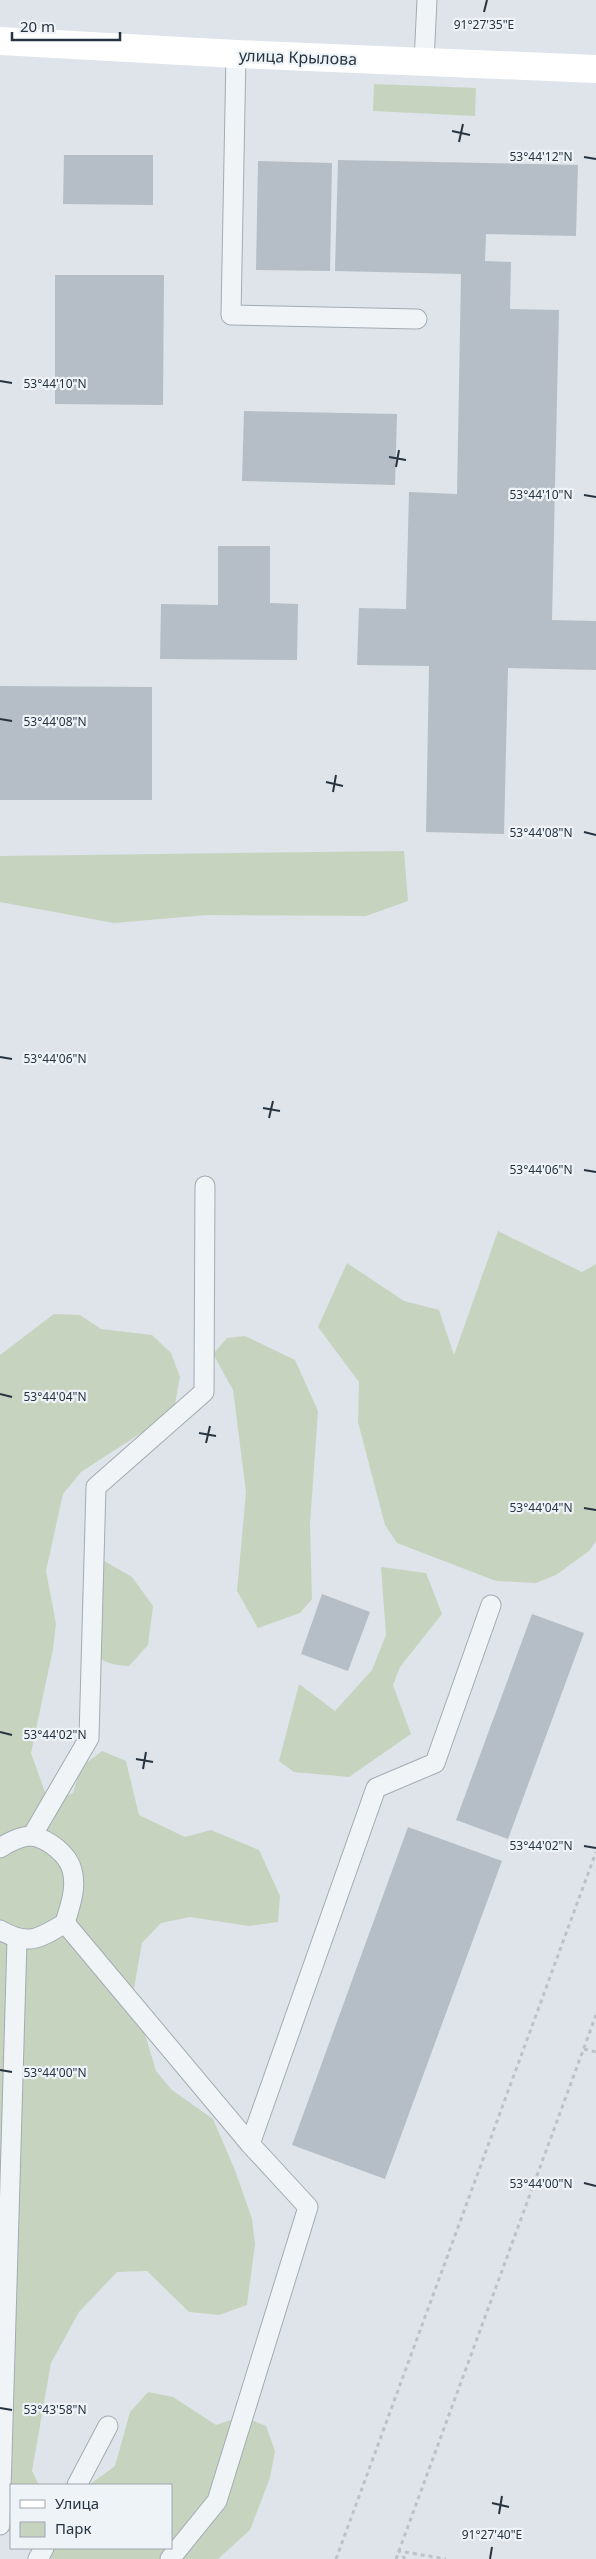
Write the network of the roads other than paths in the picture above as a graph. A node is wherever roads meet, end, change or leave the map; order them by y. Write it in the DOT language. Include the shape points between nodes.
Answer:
graph roads {
  1 [pos="427,0"];
  2 [pos="0,41"];
  3 [pos="236,54"];
  4 [pos="424,62"];
  5 [pos="596,69"];
  6 [pos="417,319"];
  7 [pos="205,1186"];
  8 [pos="491,1605"];
  9 [pos="32,1836"];
  10 [pos="0,1848"];
  11 [pos="65,1923"];
  12 [pos="0,1930"];
  13 [pos="17,1940"];
  14 [pos="250,2144"];
  15 [pos="4,2272"];
  16 [pos="108,2426"];
  17 [pos="78,2484"];
  18 [pos="0,2525"];
  19 [pos="170,2559"];
  1 -- 4 [label="lane"];
  2 -- 3 [label="street, улица Крылова"];
  3 -- 4 [label="street, улица Крылова"];
  3 -- 6 [label="lane" via="231,315"];
  4 -- 5 [label="street, улица Крылова"];
  7 -- 9 [label="lane" via="204,1392 96,1488 89,1738"];
  8 -- 14 [label="lane" via="435,1762 376,1788"];
  9 -- 10 [label="lane"];
  9 -- 11 [label="lane" via="58,1848 72,1869 74,1894"];
  11 -- 13 [label="lane" via="40,1938"];
  11 -- 14 [label="lane"];
  12 -- 13 [label="lane"];
  13 -- 15 [label="lane"];
  14 -- 19 [label="lane" via="308,2206 217,2501"];
  15 -- 18 [label="lane"];
  16 -- 17 [label="lane"];
}
